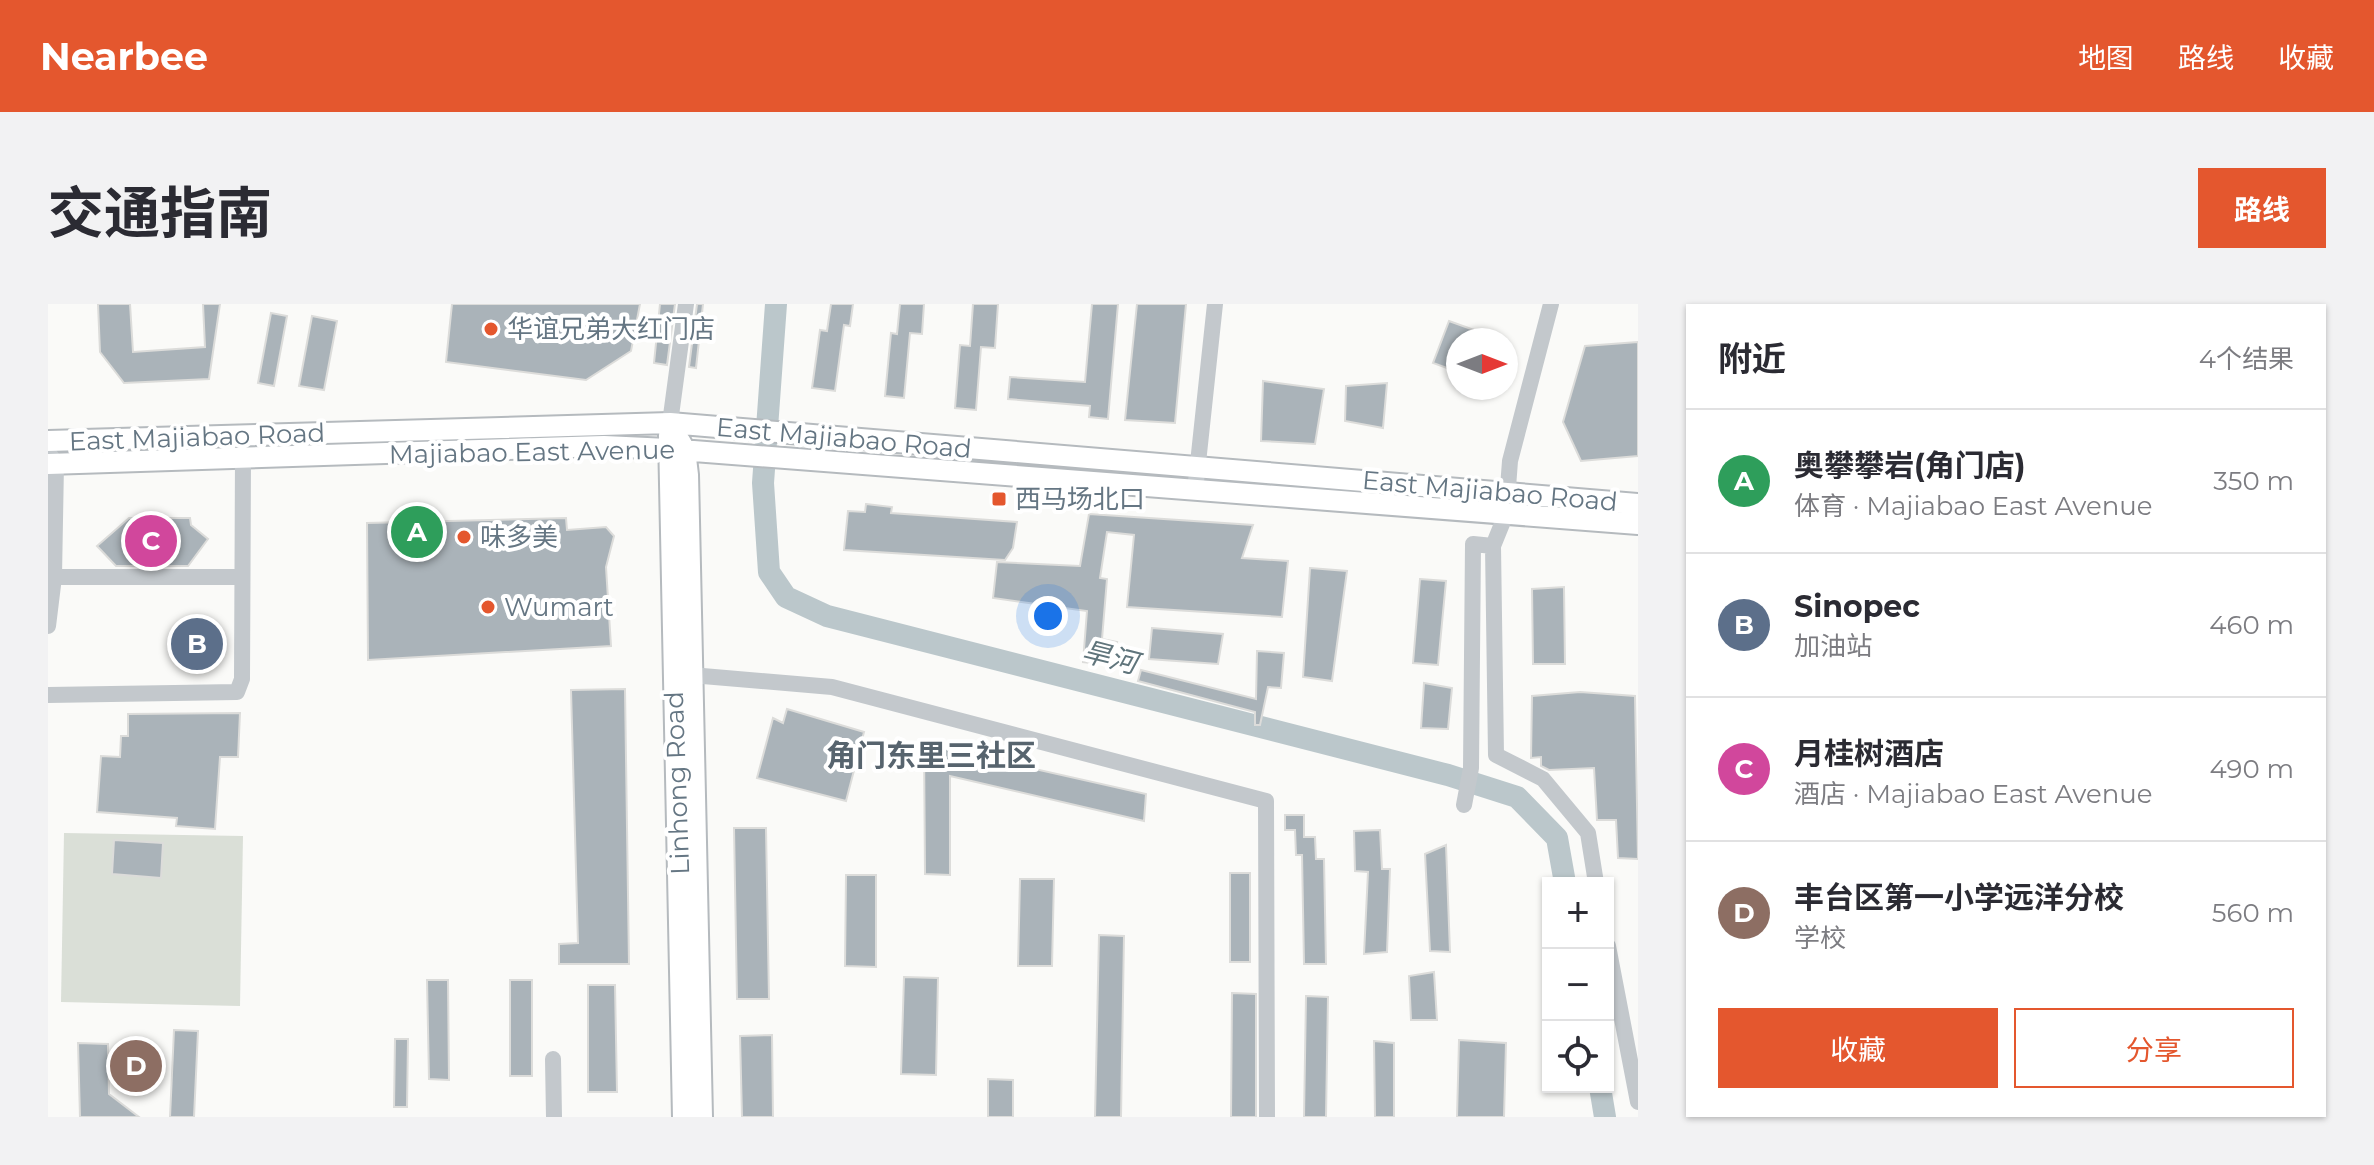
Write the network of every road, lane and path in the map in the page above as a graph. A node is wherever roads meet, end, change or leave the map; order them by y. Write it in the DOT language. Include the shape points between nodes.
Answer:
graph roads {
  1 [pos="686,304"];
  2 [pos="1215,304"];
  3 [pos="1551,304"];
  4 [pos="670,423"];
  5 [pos="48,441"];
  6 [pos="677,449"];
  7 [pos="243,458"];
  8 [pos="51,460"];
  9 [pos="1198,467"];
  10 [pos="1195,491"];
  11 [pos="1506,492"];
  12 [pos="1638,504"];
  13 [pos="1506,514"];
  14 [pos="1638,524"];
  15 [pos="1493,546"];
  16 [pos="54,577"];
  17 [pos="242,577"];
  18 [pos="48,626"];
  19 [pos="691,675"];
  20 [pos="48,695"];
  21 [pos="1464,805"];
  22 [pos="1595,877"];
  23 [pos="1609,949"];
  24 [pos="553,1059"];
  25 [pos="1638,1102"];
  26 [pos="554,1117"];
  27 [pos="683,1117"];
  28 [pos="702,1117"];
  29 [pos="1267,1117"];
  1 -- 4 [label="street"];
  2 -- 9 [label="street"];
  3 -- 11 [label="street"];
  4 -- 5 [label="main road, East Majiabao Road"];
  4 -- 6 [label="main road"];
  4 -- 9 [label="main road, East Majiabao Road"];
  6 -- 7 [label="main road, Majiabao East Avenue" via="604,446"];
  6 -- 10 [label="main road, Majiabao East Avenue"];
  6 -- 19 [label="main road, Linhong Road"];
  6 -- 27 [label="main road, Linhong Road"];
  7 -- 8 [label="main road, Majiabao East Avenue"];
  7 -- 17 [label="street"];
  8 -- 16 [label="street"];
  9 -- 10 [label="street"];
  9 -- 11 [label="main road, East Majiabao Road"];
  10 -- 13 [label="main road, Majiabao East Avenue"];
  11 -- 12 [label="main road, East Majiabao Road"];
  11 -- 13 [label="street"];
  13 -- 14 [label="main road, Majiabao East Avenue"];
  13 -- 15 [label="street"];
  15 -- 21 [label="street" via="1473,544 1471,768"];
  15 -- 22 [label="street" via="1496,755 1543,779 1588,833"];
  16 -- 17 [label="street"];
  16 -- 18 [label="street"];
  17 -- 20 [label="street" via="242,679 237,692"];
  19 -- 28 [label="main road, Linhong Road"];
  19 -- 29 [label="street" via="832,687 1266,801"];
  23 -- 25 [label="street"];
  24 -- 26 [label="street"];
}
